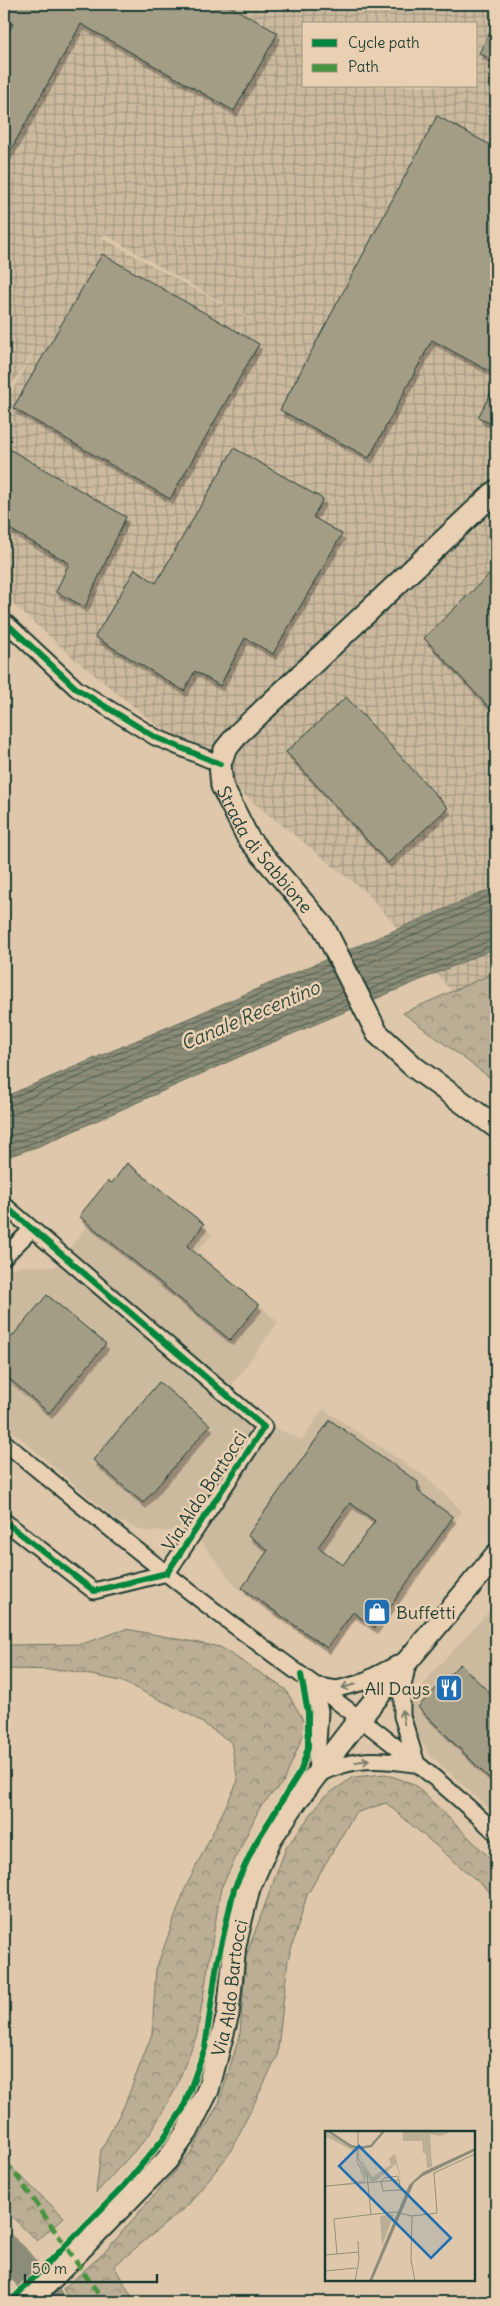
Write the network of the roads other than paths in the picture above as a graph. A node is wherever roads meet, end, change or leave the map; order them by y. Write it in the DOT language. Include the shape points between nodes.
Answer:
graph roads {
  1 [pos="496,491"];
  2 [pos="4,621"];
  3 [pos="220,764"];
  4 [pos="496,1127"];
  5 [pos="4,1205"];
  6 [pos="32,1228"];
  7 [pos="4,1257"];
  8 [pos="4,1442"];
  9 [pos="4,1521"];
  10 [pos="496,1555"];
  11 [pos="168,1573"];
  12 [pos="409,1658"];
  13 [pos="314,1685"];
  14 [pos="360,1718"];
  15 [pos="417,1764"];
  16 [pos="316,1775"];
  17 [pos="496,1833"];
  18 [pos="29,2302"];
  1 -- 3 [label="main road, Strada di Sabbione" via="240,733 225,750"];
  2 -- 3 [label="street" via="77,689 155,737"];
  3 -- 4 [label="main road, Strada di Sabbione" via="222,786 248,838 323,926 377,1034 414,1067"];
  5 -- 6 [label="street, Via Aldo Bartocci"];
  6 -- 7 [label="street"];
  6 -- 11 [label="street, Via Aldo Bartocci" via="264,1427"];
  8 -- 11 [label="street, Via Aldo Bartocci"];
  9 -- 11 [label="street, Via Aldo Bartocci" via="94,1591"];
  10 -- 12 [label="main road, Via Aldo Bartocci"];
  11 -- 13 [label="street, Via Aldo Bartocci"];
  12 -- 13 [label="street, Via Aldo Bartocci, one-way" via="352,1685 336,1689"];
  12 -- 14 [label="main road, Via Aldo Bartocci"];
  15 -- 12 [label="street, Via Aldo Bartocci, one-way" via="402,1716 402,1691"];
  13 -- 14 [label="street, Via Aldo Bartocci"];
  13 -- 16 [label="street" via="320,1711"];
  14 -- 15 [label="street, Via Aldo Bartocci"];
  14 -- 16 [label="main road, Via Aldo Bartocci"];
  16 -- 15 [label="street, Via Aldo Bartocci, one-way" via="336,1765 375,1758"];
  15 -- 17 [label="street, Via Aldo Bartocci"];
  16 -- 18 [label="main road, Via Aldo Bartocci" via="271,1838 250,1888 235,1945 228,2014 208,2090 187,2132 167,2160"];
}
